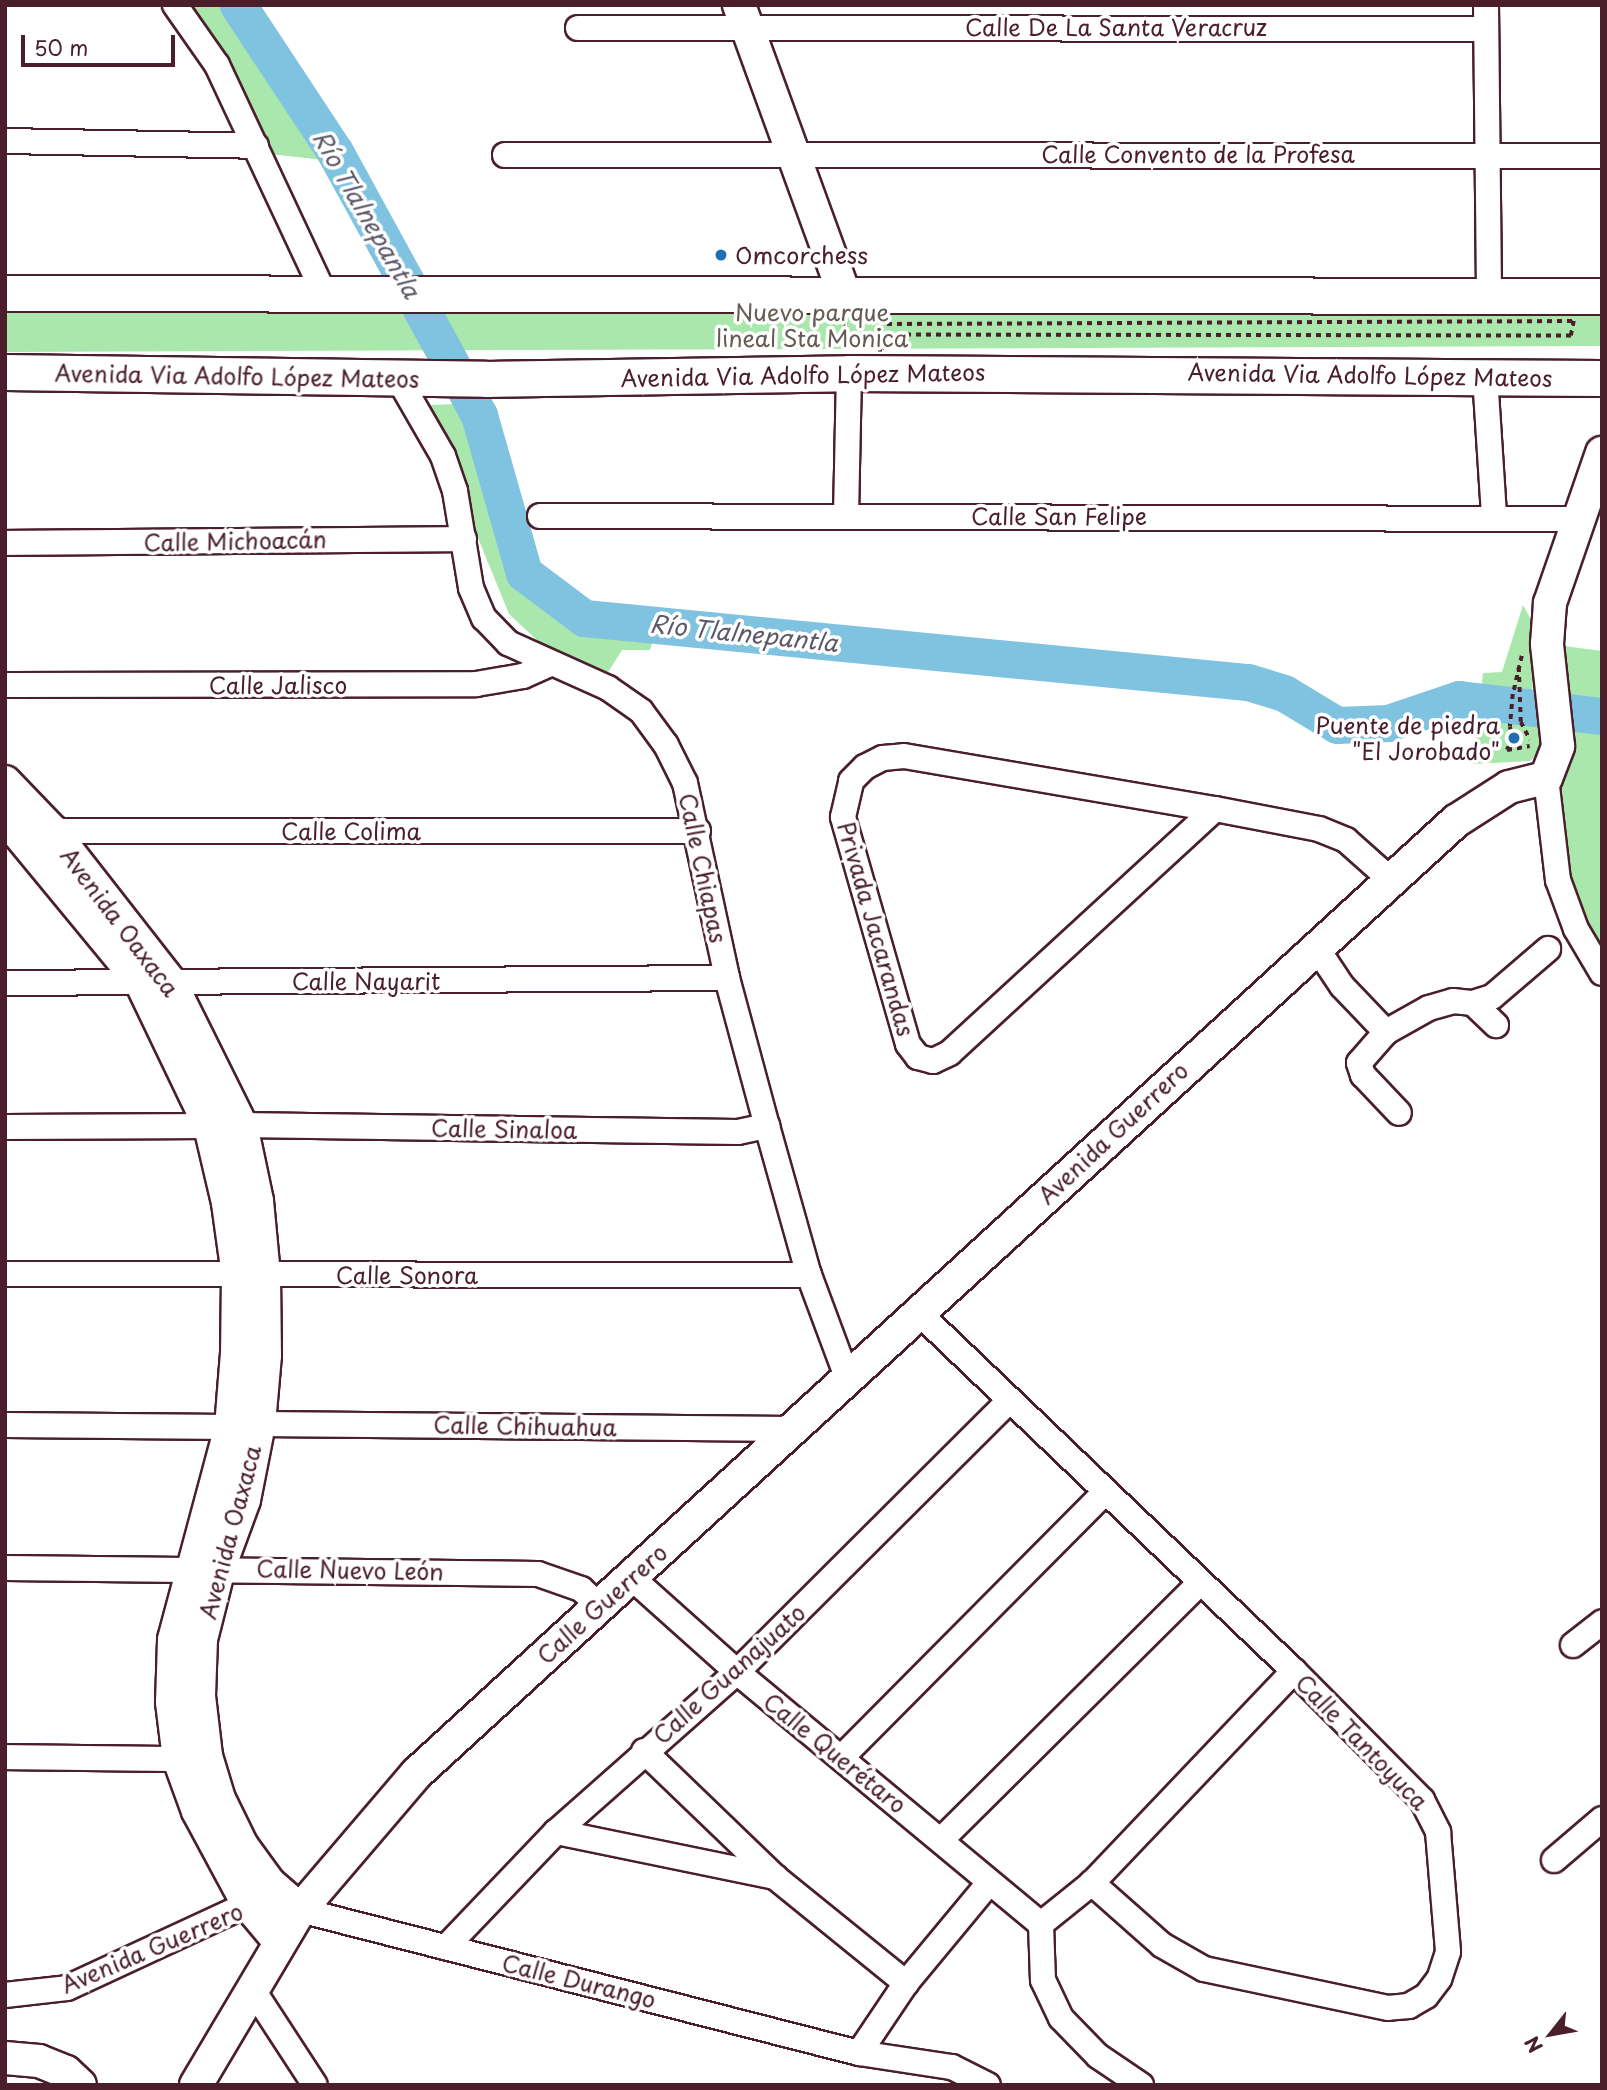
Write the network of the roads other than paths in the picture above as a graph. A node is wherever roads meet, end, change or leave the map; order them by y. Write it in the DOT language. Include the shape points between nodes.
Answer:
graph roads {
  1 [pos="174,5"];
  2 [pos="743,15"];
  3 [pos="1486,17"];
  4 [pos="578,28"];
  5 [pos="5,141"];
  6 [pos="256,146"];
  7 [pos="1489,154"];
  8 [pos="505,155"];
  9 [pos="794,155"];
  10 [pos="1602,156"];
  11 [pos="5,293"];
  12 [pos="324,293"];
  13 [pos="844,293"];
  14 [pos="1489,293"];
  15 [pos="1602,296"];
  16 [pos="5,372"];
  17 [pos="849,373"];
  18 [pos="1485,376"];
  19 [pos="398,378"];
  20 [pos="1602,378"];
  21 [pos="1602,453"];
  22 [pos="540,516"];
  23 [pos="846,516"];
  24 [pos="1494,517"];
  25 [pos="1578,519"];
  26 [pos="464,539"];
  27 [pos="5,543"];
  28 [pos="548,665"];
  29 [pos="5,685"];
  30 [pos="1546,778"];
  31 [pos="5,782"];
  32 [pos="1215,809"];
  33 [pos="10,826"];
  34 [pos="52,831"];
  35 [pos="698,831"];
  36 [pos="1391,879"];
  37 [pos="1548,949"];
  38 [pos="1312,950"];
  39 [pos="1602,973"];
  40 [pos="727,978"];
  41 [pos="156,982"];
  42 [pos="5,983"];
  43 [pos="1473,1003"];
  44 [pos="1496,1025"];
  45 [pos="1386,1032"];
  46 [pos="1399,1113"];
  47 [pos="241,1125"];
  48 [pos="210,1126"];
  49 [pos="767,1126"];
  50 [pos="5,1127"];
  51 [pos="5,1274"];
  52 [pos="251,1275"];
  53 [pos="809,1275"];
  54 [pos="918,1311"];
  55 [pos="847,1377"];
  56 [pos="1010,1400"];
  57 [pos="5,1425"];
  58 [pos="245,1425"];
  59 [pos="791,1429"];
  60 [pos="1106,1491"];
  61 [pos="205,1567"];
  62 [pos="5,1568"];
  63 [pos="632,1578"];
  64 [pos="1200,1583"];
  65 [pos="600,1606"];
  66 [pos="1602,1622"];
  67 [pos="1573,1645"];
  68 [pos="1294,1671"];
  69 [pos="737,1672"];
  70 [pos="644,1751"];
  71 [pos="5,1757"];
  72 [pos="841,1758"];
  73 [pos="179,1759"];
  74 [pos="1602,1819"];
  75 [pos="556,1832"];
  76 [pos="941,1840"];
  77 [pos="1554,1860"];
  78 [pos="775,1877"];
  79 [pos="990,1882"];
  80 [pos="1093,1883"];
  81 [pos="248,1904"];
  82 [pos="300,1910"];
  83 [pos="1041,1924"];
  84 [pos="279,1941"];
  85 [pos="446,1947"];
  86 [pos="906,1983"];
  87 [pos="253,1990"];
  88 [pos="5,1995"];
  89 [pos="859,2053"];
  90 [pos="5,2058"];
  91 [pos="80,2085"];
  92 [pos="196,2085"];
  93 [pos="315,2085"];
  94 [pos="988,2085"];
  95 [pos="1141,2085"];
  1 -- 6 [label="street" via="217,65"];
  2 -- 3 [label="street, Calle De La Santa Veracruz"];
  2 -- 4 [label="street, Calle De La Santa Veracruz"];
  2 -- 9 [label="street"];
  3 -- 7 [label="street"];
  5 -- 6 [label="street"];
  6 -- 12 [label="street"];
  7 -- 9 [label="street, Calle Convento de la Profesa"];
  7 -- 10 [label="street, Calle Convento de la Profesa"];
  7 -- 14 [label="street"];
  8 -- 9 [label="street, Calle Convento de la Profesa"];
  9 -- 13 [label="street"];
  11 -- 12 [label="main road"];
  12 -- 13 [label="main road"];
  13 -- 14 [label="main road"];
  14 -- 15 [label="main road"];
  16 -- 19 [label="main road, Avenida Via Adolfo López Mateos"];
  17 -- 18 [label="main road, Avenida Via Adolfo López Mateos"];
  17 -- 19 [label="main road, Avenida Via Adolfo López Mateos"];
  17 -- 23 [label="street"];
  18 -- 20 [label="main road, Avenida Via Adolfo López Mateos"];
  18 -- 24 [label="street"];
  19 -- 26 [label="street, Calle Chiapas" via="443,456"];
  21 -- 25 [label="street"];
  22 -- 23 [label="street, Calle San Felipe"];
  23 -- 24 [label="street, Calle San Felipe"];
  24 -- 25 [label="street, Calle San Felipe"];
  25 -- 30 [label="street" via="1547,625 1558,736"];
  26 -- 27 [label="street, Calle Michoacán"];
  26 -- 28 [label="street, Calle Chiapas" via="471,588 484,618 508,643"];
  28 -- 29 [label="street, Calle Jalisco" via="523,676 476,684"];
  28 -- 35 [label="street, Calle Chiapas" via="608,688 641,711 666,745 685,783"];
  30 -- 36 [label="street, Avenida Guerrero" via="1509,787 1481,801"];
  30 -- 39 [label="street" via="1558,880 1576,929"];
  31 -- 34 [label="street, Avenida Oaxaca"];
  32 -- 32 [label="street, Privada Jacarandas" via="904,756 883,758 865,767 844,798 843,817 908,1044 918,1057 933,1061 950,1053"];
  32 -- 36 [label="street, Privada Jacarandas" via="1346,840"];
  33 -- 34 [label="street, Calle Colima"];
  33 -- 41 [label="street, Avenida Oaxaca"];
  34 -- 35 [label="street, Calle Colima"];
  34 -- 41 [label="street, Avenida Oaxaca"];
  35 -- 40 [label="street, Calle Chiapas"];
  36 -- 38 [label="street, Avenida Guerrero"];
  37 -- 43 [label="street" via="1508,986"];
  38 -- 45 [label="street"];
  38 -- 54 [label="street, Avenida Guerrero"];
  40 -- 41 [label="street, Calle Nayarit"];
  40 -- 49 [label="street, Calle Chiapas"];
  41 -- 42 [label="street, Calle Nayarit"];
  41 -- 47 [label="street, Avenida Oaxaca"];
  41 -- 48 [label="street, Avenida Oaxaca"];
  43 -- 44 [label="street"];
  43 -- 45 [label="street" via="1453,1001 1429,1008"];
  45 -- 46 [label="street" via="1359,1063 1363,1075"];
  47 -- 49 [label="street, Calle Sinaloa" via="738,1132"];
  47 -- 52 [label="street, Avenida Oaxaca" via="257,1201"];
  48 -- 50 [label="street"];
  48 -- 52 [label="street, Avenida Oaxaca"];
  49 -- 53 [label="street, Calle Chiapas"];
  51 -- 52 [label="street, Calle Sonora"];
  52 -- 53 [label="street, Calle Sonora"];
  52 -- 58 [label="street, Avenida Oaxaca"];
  53 -- 55 [label="street, Calle Chiapas"];
  54 -- 55 [label="street, Calle Guerrero"];
  54 -- 56 [label="street, Calle Tantoyuca"];
  55 -- 59 [label="street, Calle Guerrero"];
  56 -- 60 [label="street, Calle Tantoyuca"];
  56 -- 69 [label="street, Calle Guanajuato"];
  57 -- 58 [label="street, Calle Chihuahua"];
  58 -- 59 [label="street, Calle Chihuahua"];
  58 -- 61 [label="street, Avenida Oaxaca" via="244,1500"];
  59 -- 63 [label="street, Calle Guerrero"];
  60 -- 64 [label="street, Calle Tantoyuca"];
  60 -- 72 [label="street"];
  61 -- 62 [label="street, Calle Nuevo León"];
  61 -- 65 [label="street, Calle Nuevo León" via="538,1574 581,1589"];
  61 -- 73 [label="street, Avenida Oaxaca" via="174,1640 172,1702"];
  61 -- 82 [label="street, Avenida Oaxaca" via="199,1696 206,1756 219,1799 242,1846 269,1883"];
  63 -- 65 [label="street, Calle Guerrero"];
  63 -- 69 [label="street, Calle Querétaro"];
  64 -- 68 [label="street, Calle Tantoyuca"];
  64 -- 76 [label="street"];
  65 -- 82 [label="street, Calle Guerrero" via="416,1774"];
  66 -- 67 [label="street"];
  68 -- 80 [label="street"];
  68 -- 80 [label="street, Calle Tantoyuca" via="1406,1782 1435,1824 1448,1951 1439,1979 1426,1996 1409,2006 1388,2008 1204,1969 1162,1945"];
  69 -- 70 [label="street, Calle Guanajuato"];
  69 -- 72 [label="street, Calle Querétaro"];
  70 -- 75 [label="street, Calle Guanajuato"];
  70 -- 78 [label="street"];
  71 -- 73 [label="street"];
  72 -- 76 [label="street, Calle Querétaro"];
  73 -- 81 [label="street, Avenida Oaxaca" via="198,1811"];
  74 -- 77 [label="street"];
  75 -- 78 [label="street"];
  75 -- 85 [label="street, Calle Guanajuato"];
  76 -- 79 [label="street, Calle Querétaro"];
  78 -- 86 [label="street"];
  79 -- 83 [label="street, Calle Querétaro"];
  79 -- 86 [label="street"];
  80 -- 83 [label="street"];
  81 -- 82 [label="street, Avenida Guerrero"];
  81 -- 84 [label="street, Avenida Oaxaca"];
  81 -- 88 [label="street, Avenida Guerrero" via="67,1988"];
  82 -- 84 [label="street, Calle Guerrero"];
  82 -- 85 [label="street, Calle Durango"];
  83 -- 95 [label="street" via="1043,1980 1061,2018 1098,2056"];
  84 -- 87 [label="street, Calle Guerrero"];
  85 -- 89 [label="street, Calle Durango"];
  86 -- 89 [label="street"];
  87 -- 92 [label="street, Calle Guerrero"];
  87 -- 93 [label="street"];
  89 -- 94 [label="street, Calle Durango" via="952,2067"];
  90 -- 91 [label="street" via="39,2060 66,2072"];
}
